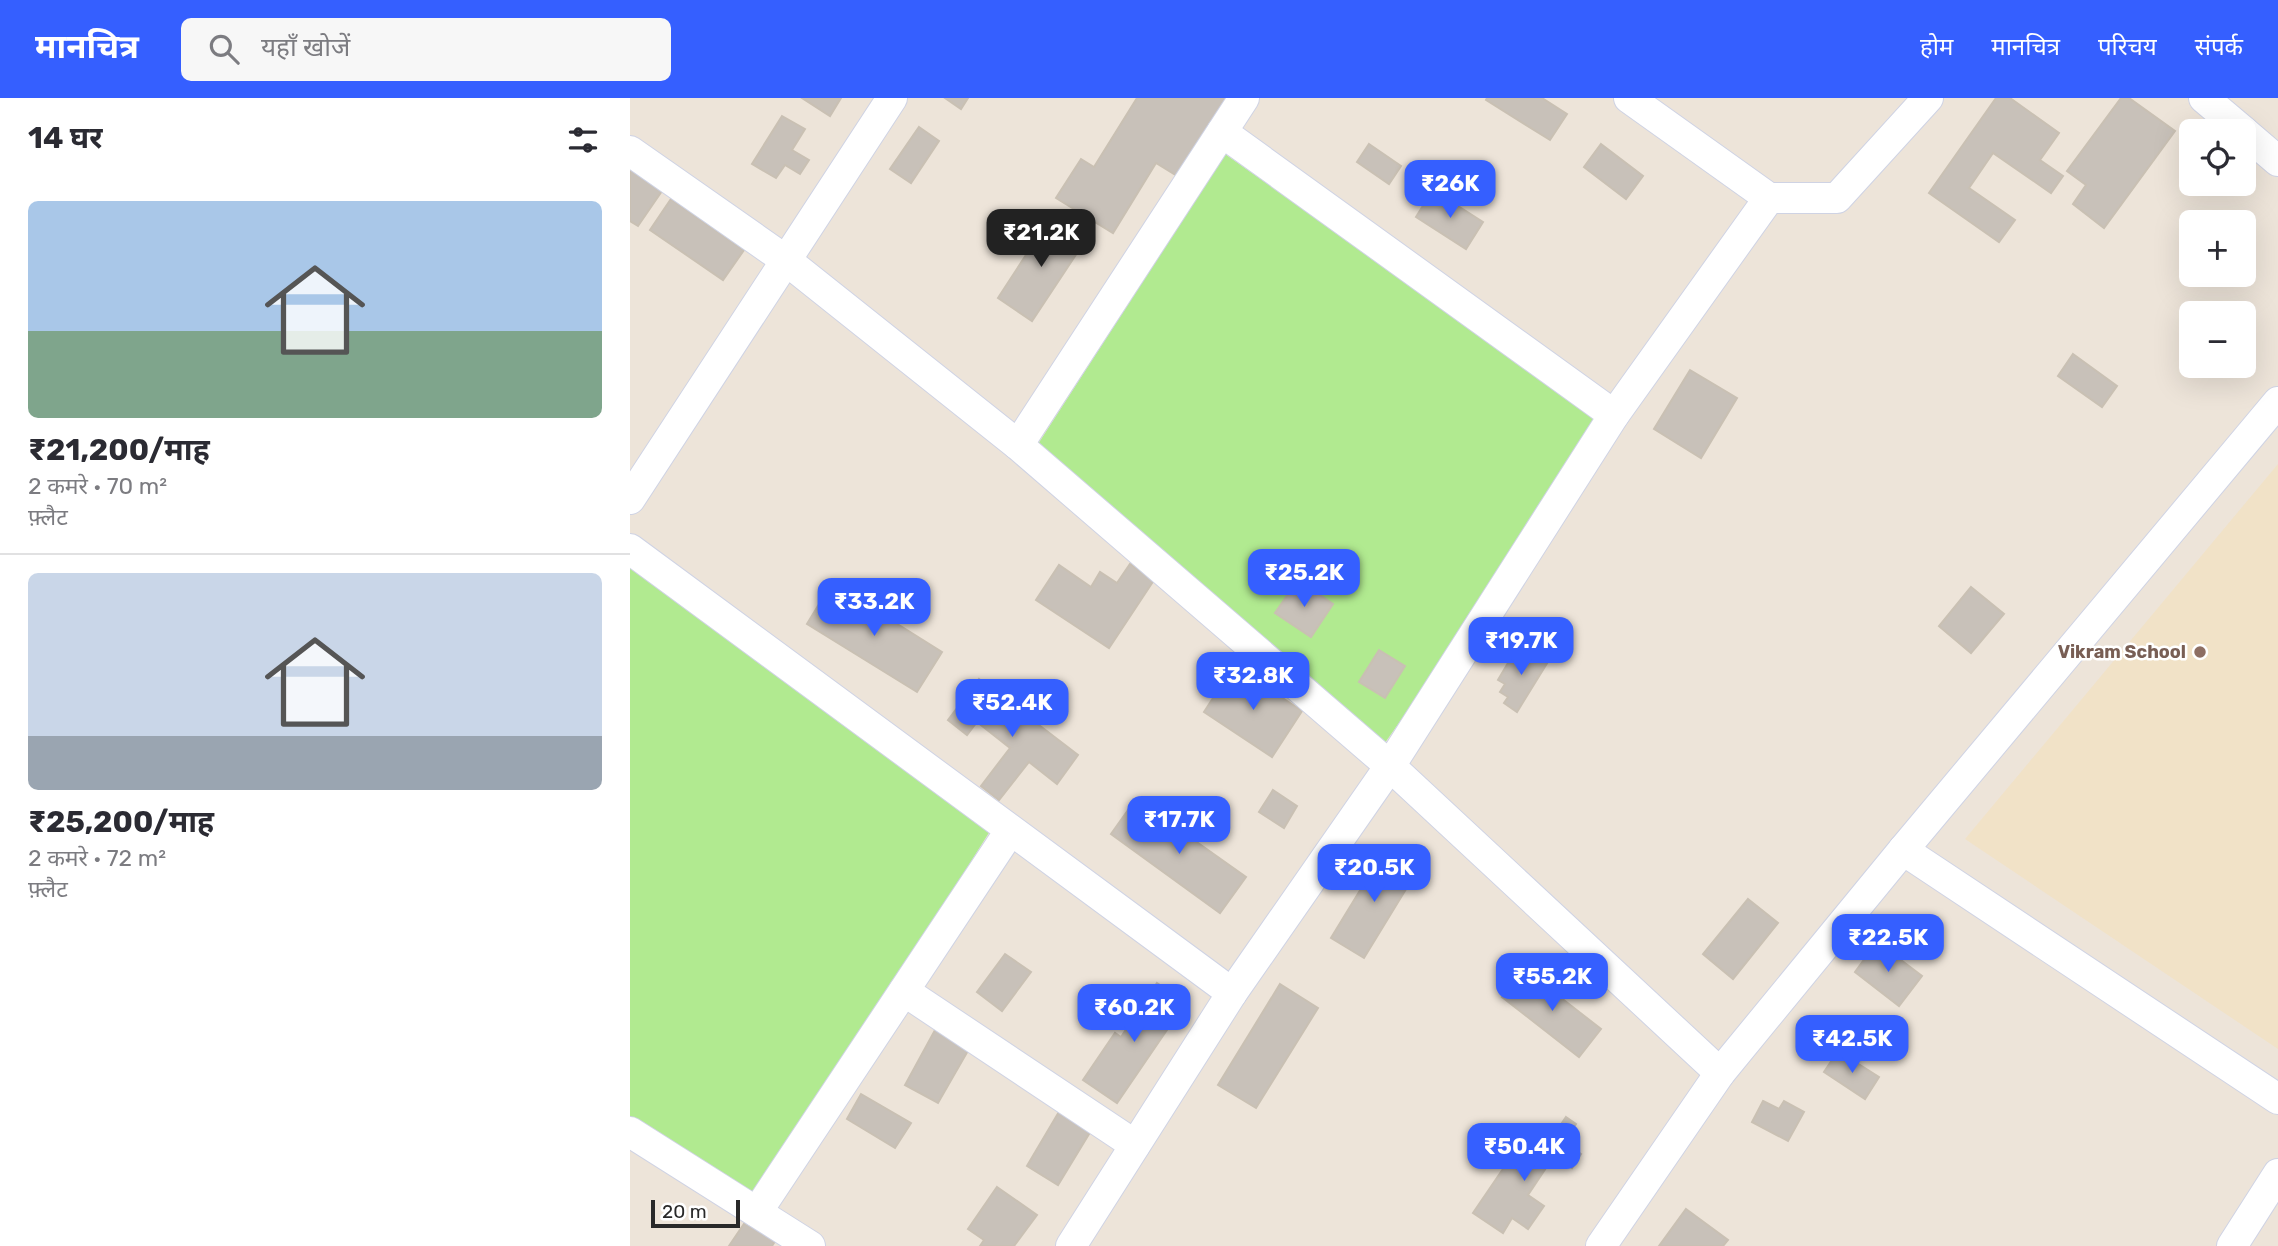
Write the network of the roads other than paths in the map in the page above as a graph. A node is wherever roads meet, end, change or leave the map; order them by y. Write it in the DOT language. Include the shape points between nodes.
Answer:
graph roads {
  1 [pos="892,98"];
  2 [pos="1244,98"];
  3 [pos="1629,98"];
  4 [pos="1928,98"];
  5 [pos="2204,98"];
  6 [pos="2229,119"];
  7 [pos="1223,132"];
  8 [pos="2256,142"];
  9 [pos="630,151"];
  10 [pos="2278,161"];
  11 [pos="1769,198"];
  12 [pos="787,261"];
  13 [pos="2278,402"];
  14 [pos="1614,415"];
  15 [pos="1018,445"];
  16 [pos="630,499"];
  17 [pos="630,549"];
  18 [pos="1390,766"];
  19 [pos="1010,831"];
  20 [pos="1903,850"];
  21 [pos="904,990"];
  22 [pos="1232,993"];
  23 [pos="1720,1073"];
  24 [pos="2278,1099"];
  25 [pos="630,1132"];
  26 [pos="1135,1145"];
  27 [pos="2278,1174"];
  28 [pos="757,1212"];
  29 [pos="810,1246"];
  30 [pos="1072,1246"];
  31 [pos="1601,1246"];
  32 [pos="2232,1246"];
  1 -- 12 [label="street"];
  2 -- 7 [label="street"];
  3 -- 11 [label="street"];
  4 -- 11 [label="street" via="1837,198"];
  5 -- 6 [label="street"];
  7 -- 14 [label="street"];
  7 -- 15 [label="street"];
  8 -- 10 [label="street"];
  9 -- 12 [label="street"];
  11 -- 14 [label="street"];
  12 -- 15 [label="street"];
  12 -- 16 [label="street"];
  13 -- 20 [label="street"];
  14 -- 18 [label="street"];
  15 -- 18 [label="street"];
  17 -- 19 [label="street"];
  18 -- 22 [label="street"];
  18 -- 23 [label="street"];
  19 -- 21 [label="street"];
  19 -- 22 [label="street"];
  20 -- 23 [label="street"];
  20 -- 24 [label="street"];
  21 -- 26 [label="street"];
  21 -- 28 [label="street"];
  22 -- 26 [label="street"];
  23 -- 31 [label="street"];
  25 -- 28 [label="street"];
  26 -- 30 [label="street"];
  27 -- 32 [label="street"];
  28 -- 29 [label="street"];
}
